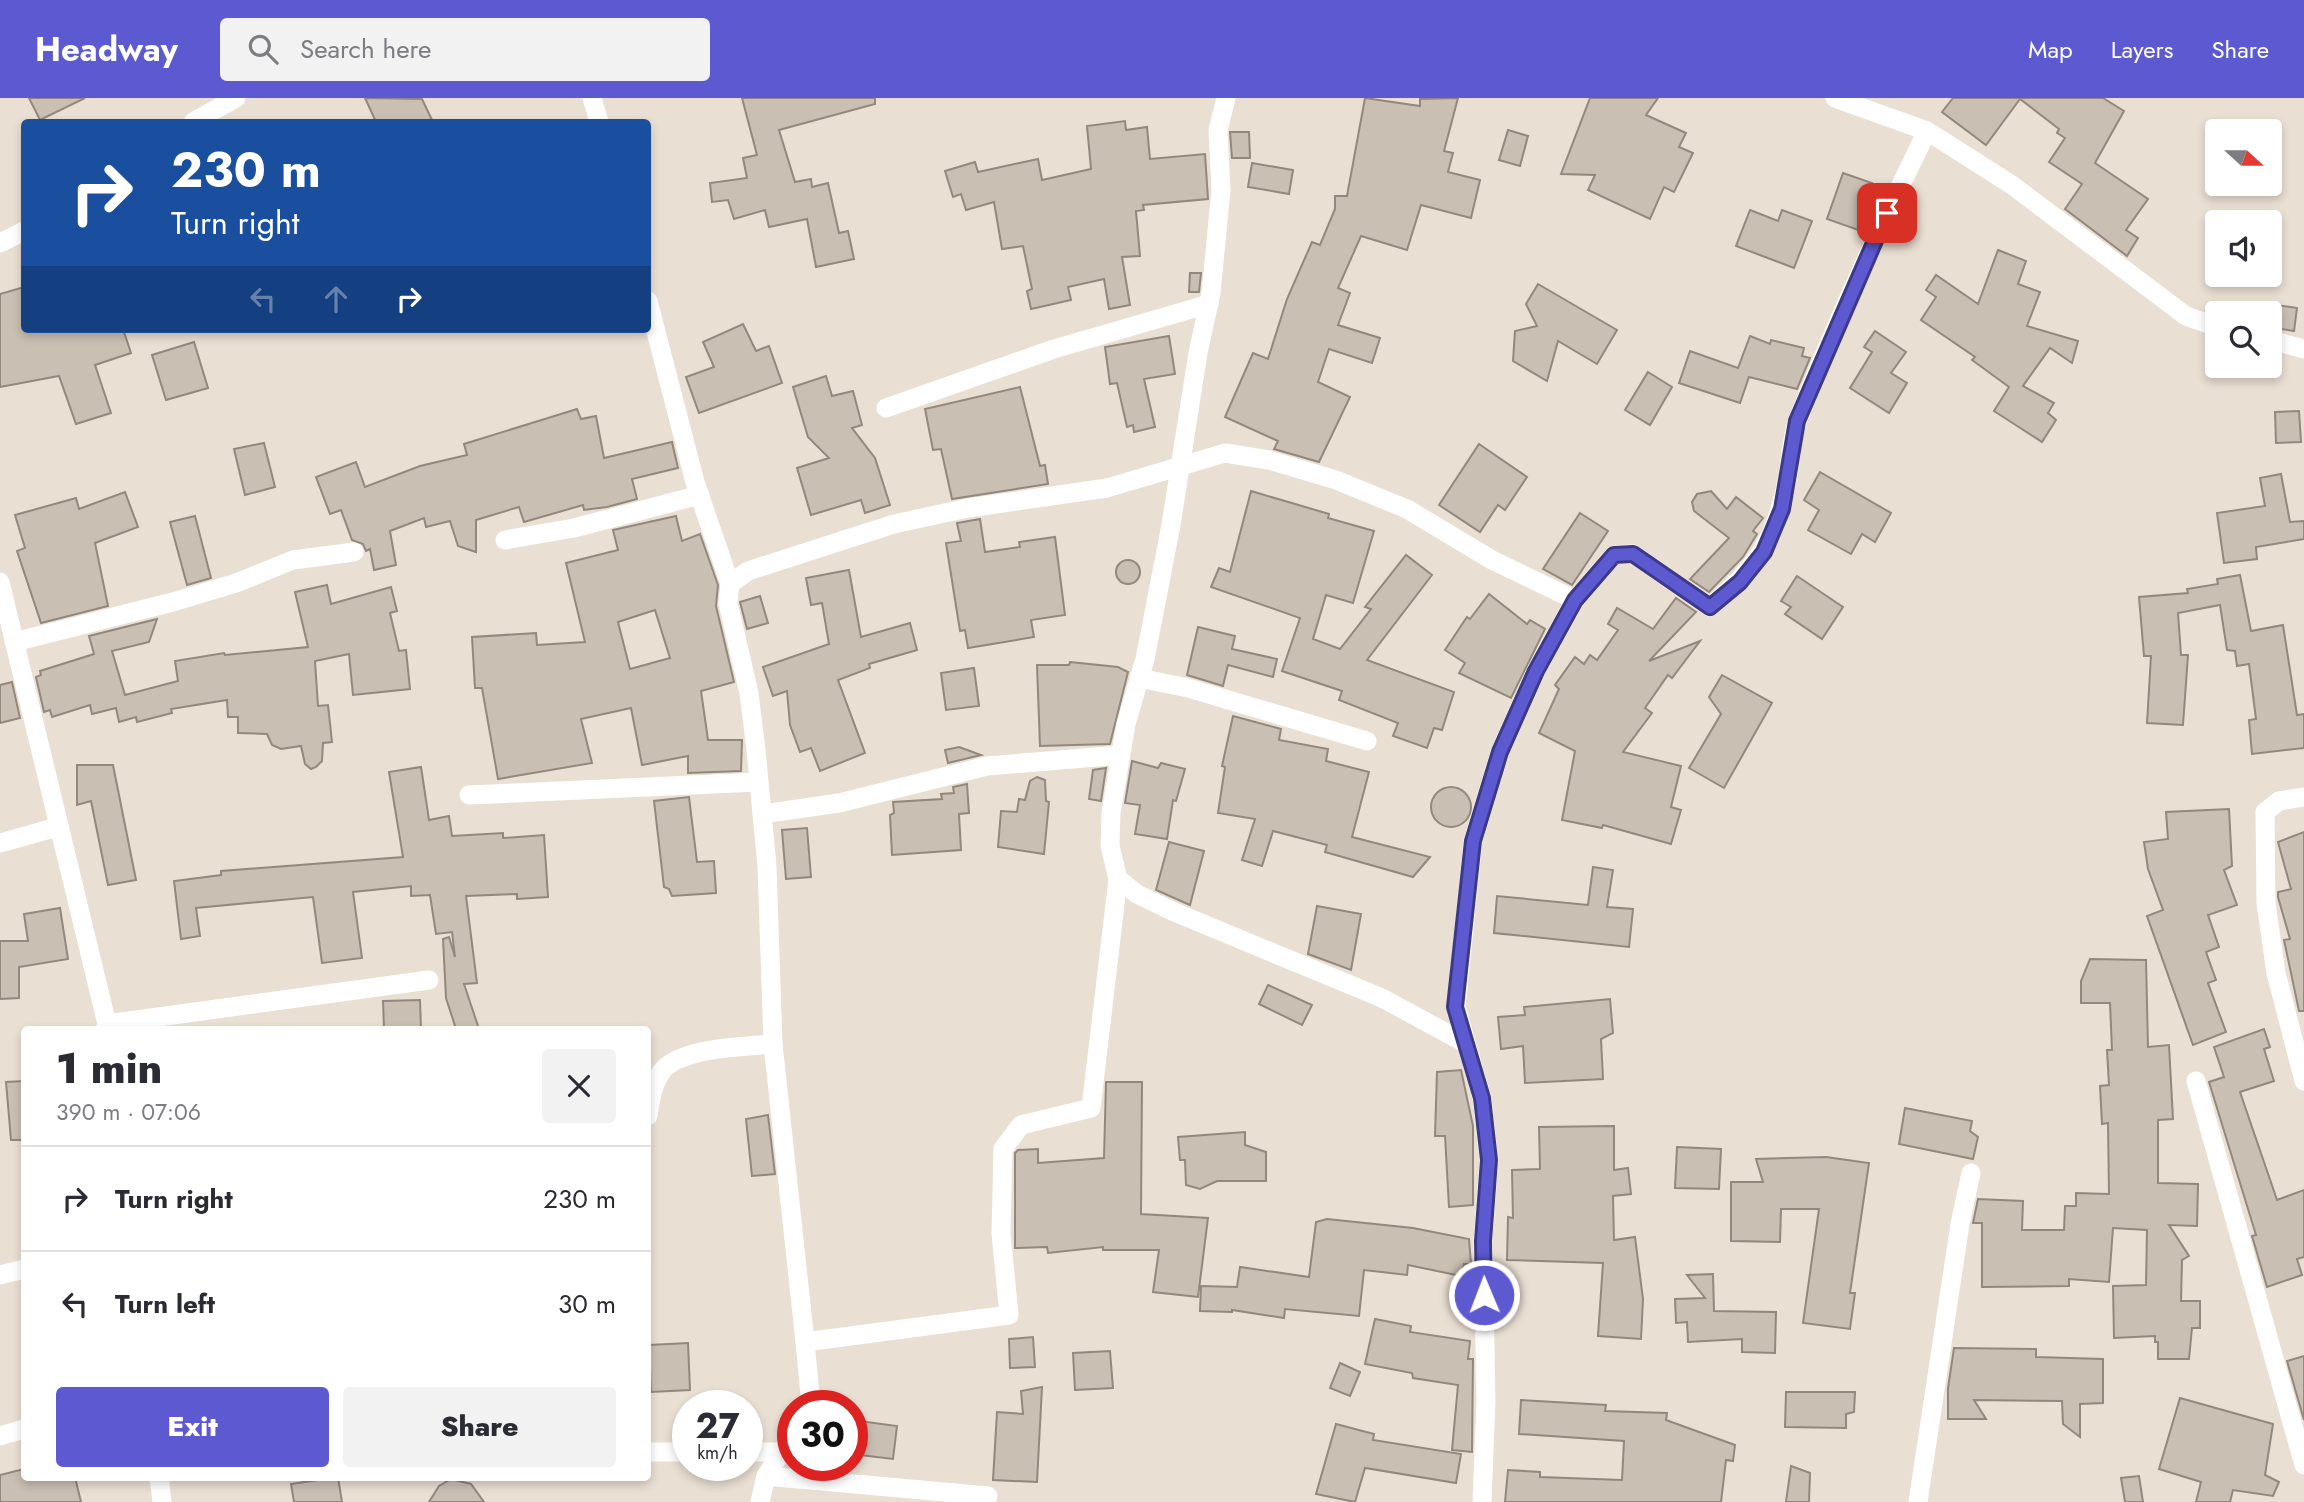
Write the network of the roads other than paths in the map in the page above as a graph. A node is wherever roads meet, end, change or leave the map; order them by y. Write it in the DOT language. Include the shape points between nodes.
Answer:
graph roads {
  1 [pos="236,98"];
  2 [pos="592,98"];
  3 [pos="1226,98"];
  4 [pos="1835,98"];
  5 [pos="198,119"];
  6 [pos="598,119"];
  7 [pos="1927,131"];
  8 [pos="21,232"];
  9 [pos="0,243"];
  10 [pos="1209,304"];
  11 [pos="651,312"];
  12 [pos="2205,323"];
  13 [pos="2282,343"];
  14 [pos="2304,349"];
  15 [pos="886,408"];
  16 [pos="1179,469"];
  17 [pos="699,495"];
  18 [pos="505,540"];
  19 [pos="354,552"];
  20 [pos="730,584"];
  21 [pos="2,595"];
  22 [pos="1575,600"];
  23 [pos="15,642"];
  24 [pos="1139,678"];
  25 [pos="1367,741"];
  26 [pos="1120,755"];
  27 [pos="758,782"];
  28 [pos="469,795"];
  29 [pos="2304,797"];
  30 [pos="761,814"];
  31 [pos="57,827"];
  32 [pos="0,843"];
  33 [pos="1118,879"];
  34 [pos="429,980"];
  35 [pos="106,1026"];
  36 [pos="113,1026"];
  37 [pos="1465,1043"];
  38 [pos="773,1044"];
  39 [pos="2196,1081"];
  40 [pos="2304,1082"];
  41 [pos="651,1100"];
  42 [pos="1971,1173"];
  43 [pos="21,1270"];
  44 [pos="0,1275"];
  45 [pos="805,1342"];
  46 [pos="810,1390"];
  47 [pos="21,1430"];
  48 [pos="0,1436"];
  49 [pos="651,1452"];
  50 [pos="672,1452"];
  51 [pos="777,1460"];
  52 [pos="2304,1465"];
  53 [pos="766,1476"];
  54 [pos="159,1481"];
  55 [pos="988,1496"];
  56 [pos="162,1502"];
  57 [pos="760,1502"];
  58 [pos="1482,1502"];
  59 [pos="1918,1502"];
  1 -- 5 [label="street"];
  2 -- 6 [label="street"];
  3 -- 10 [label="street" via="1219,130 1222,190"];
  4 -- 7 [label="street"];
  7 -- 12 [label="street" via="2012,185 2186,316"];
  7 -- 22 [label="street" via="1797,421 1782,509 1764,552 1740,582 1710,607 1633,554 1614,555"];
  8 -- 9 [label="street"];
  10 -- 15 [label="street" via="1054,349"];
  10 -- 16 [label="street"];
  11 -- 17 [label="street"];
  13 -- 14 [label="street"];
  16 -- 20 [label="street" via="1107,488 894,524 748,571"];
  16 -- 22 [label="street" via="1225,453 1269,460 1336,480 1408,509 1492,560"];
  16 -- 24 [label="street"];
  17 -- 18 [label="street" via="574,528"];
  17 -- 20 [label="street"];
  19 -- 23 [label="street" via="293,561 173,602"];
  20 -- 27 [label="street" via="727,603 749,693"];
  21 -- 23 [label="street"];
  22 -- 37 [label="street" via="1536,671 1500,752 1473,841 1455,1007"];
  23 -- 31 [label="street"];
  24 -- 25 [label="street" via="1201,691"];
  24 -- 26 [label="street"];
  26 -- 30 [label="street" via="987,766 839,803"];
  26 -- 33 [label="street" via="1110,846"];
  27 -- 28 [label="street"];
  27 -- 30 [label="street"];
  29 -- 40 [label="street" via="2278,801 2265,812 2266,903 2276,973"];
  30 -- 38 [label="street" via="768,879"];
  31 -- 32 [label="street"];
  31 -- 35 [label="street"];
  33 -- 37 [label="street" via="1160,905 1382,998"];
  33 -- 45 [label="street" via="1091,1108 1021,1125 1003,1149 1001,1233 1009,1315"];
  34 -- 36 [label="street"];
  37 -- 58 [label="street" via="1482,1098 1489,1160 1483,1241 1486,1402"];
  38 -- 41 [label="street" via="715,1049 682,1058 661,1072"];
  38 -- 45 [label="street"];
  39 -- 52 [label="street"];
  42 -- 59 [label="street"];
  43 -- 44 [label="street"];
  45 -- 46 [label="street"];
  47 -- 48 [label="street"];
  49 -- 50 [label="street"];
  51 -- 53 [label="street"];
  53 -- 55 [label="street"];
  53 -- 57 [label="street"];
  54 -- 56 [label="street"];
}
